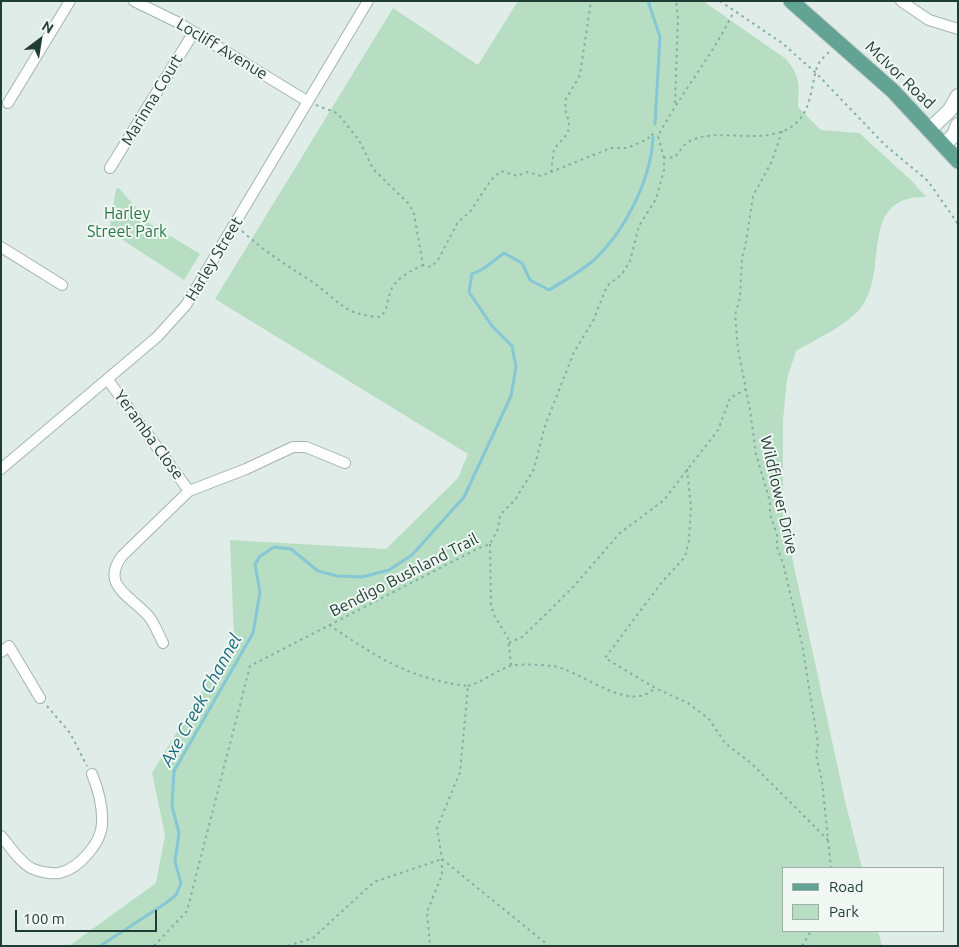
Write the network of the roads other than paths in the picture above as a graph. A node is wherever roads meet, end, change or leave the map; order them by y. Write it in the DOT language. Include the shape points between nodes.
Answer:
graph roads {
  1 [pos="70,1"];
  2 [pos="134,1"];
  3 [pos="368,1"];
  4 [pos="781,1"];
  5 [pos="791,1"];
  6 [pos="901,1"];
  7 [pos="958,30"];
  8 [pos="194,32"];
  9 [pos="837,40"];
  10 [pos="958,96"];
  11 [pos="307,101"];
  12 [pos="8,103"];
  13 [pos="958,125"];
  14 [pos="930,129"];
  15 [pos="944,145"];
  16 [pos="958,161"];
  17 [pos="110,168"];
  18 [pos="1,248"];
  19 [pos="62,285"];
  20 [pos="108,380"];
  21 [pos="345,463"];
  22 [pos="1,469"];
  23 [pos="189,491"];
  24 [pos="162,643"];
  25 [pos="1,652"];
  26 [pos="40,698"];
  27 [pos="92,774"];
  28 [pos="1,836"];
  1 -- 12 [label="street"];
  2 -- 8 [label="street, Locliff Avenue"];
  3 -- 11 [label="street, Harley Street"];
  4 -- 9 [label="main road, McIvor Road"];
  5 -- 9 [label="main road, McIvor Road"];
  6 -- 7 [label="street" via="929,20"];
  8 -- 11 [label="street, Locliff Avenue"];
  8 -- 17 [label="street, Marinna Court"];
  9 -- 14 [label="main road, McIvor Road"];
  10 -- 14 [label="street" via="950,110"];
  11 -- 20 [label="street, Harley Street" via="177,316"];
  13 -- 15 [label="street"];
  14 -- 15 [label="main road, McIvor Road"];
  15 -- 16 [label="main road, McIvor Road"];
  18 -- 19 [label="street"];
  20 -- 22 [label="street, Harley Street"];
  20 -- 23 [label="street, Yeramba Close"];
  21 -- 23 [label="street, Yeramba Close" via="306,448 292,447"];
  23 -- 24 [label="street, Yeramba Close" via="122,556 115,570 114,581 121,592 151,620"];
  25 -- 26 [label="street" via="9,646"];
  27 -- 28 [label="street" via="98,789 103,824 96,841 79,863 60,873 32,868"];
}
